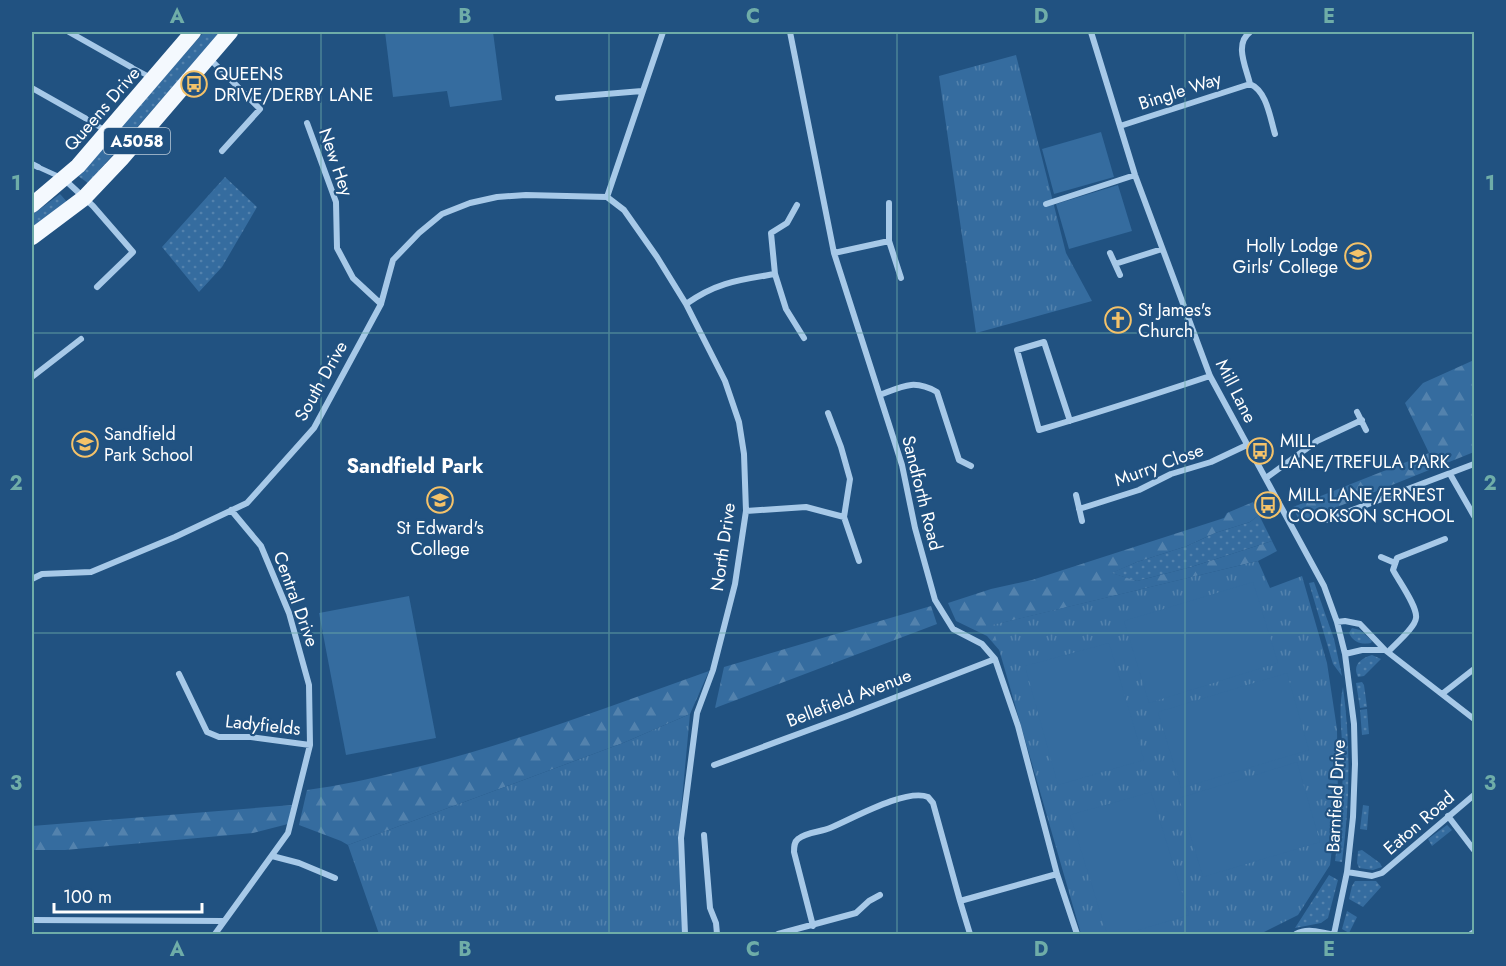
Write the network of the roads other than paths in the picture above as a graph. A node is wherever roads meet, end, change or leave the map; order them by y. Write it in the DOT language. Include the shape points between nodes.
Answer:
graph roads {
  1 [pos="69,32"];
  2 [pos="194,32"];
  3 [pos="230,32"];
  4 [pos="663,32"];
  5 [pos="790,32"];
  6 [pos="1250,32"];
  7 [pos="1092,34"];
  8 [pos="208,57"];
  9 [pos="131,67"];
  10 [pos="154,80"];
  11 [pos="1250,84"];
  12 [pos="32,88"];
  13 [pos="642,91"];
  14 [pos="558,98"];
  15 [pos="85,118"];
  16 [pos="307,123"];
  17 [pos="1120,126"];
  18 [pos="109,132"];
  19 [pos="1275,134"];
  20 [pos="222,151"];
  21 [pos="35,165"];
  22 [pos="1135,175"];
  23 [pos="64,179"];
  24 [pos="607,197"];
  25 [pos="84,198"];
  26 [pos="889,203"];
  27 [pos="1046,204"];
  28 [pos="797,205"];
  29 [pos="32,206"];
  30 [pos="32,237"];
  31 [pos="889,241"];
  32 [pos="1162,249"];
  33 [pos="834,253"];
  34 [pos="1110,253"];
  35 [pos="1115,264"];
  36 [pos="775,274"];
  37 [pos="1120,275"];
  38 [pos="901,278"];
  39 [pos="97,287"];
  40 [pos="381,304"];
  41 [pos="686,304"];
  42 [pos="804,338"];
  43 [pos="81,339"];
  44 [pos="1210,376"];
  45 [pos="32,377"];
  46 [pos="879,395"];
  47 [pos="1358,412"];
  48 [pos="828,413"];
  49 [pos="1362,420"];
  50 [pos="1070,421"];
  51 [pos="1366,430"];
  52 [pos="1247,445"];
  53 [pos="1474,464"];
  54 [pos="971,466"];
  55 [pos="1450,474"];
  56 [pos="1266,478"];
  57 [pos="1076,495"];
  58 [pos="1080,508"];
  59 [pos="231,510"];
  60 [pos="746,511"];
  61 [pos="1474,516"];
  62 [pos="844,517"];
  63 [pos="1326,520"];
  64 [pos="1082,521"];
  65 [pos="1445,539"];
  66 [pos="1381,557"];
  67 [pos="859,561"];
  68 [pos="1395,563"];
  69 [pos="32,579"];
  70 [pos="1337,622"];
  71 [pos="1386,651"];
  72 [pos="1345,654"];
  73 [pos="994,659"];
  74 [pos="1474,669"];
  75 [pos="179,674"];
  76 [pos="1442,694"];
  77 [pos="1474,719"];
  78 [pos="310,745"];
  79 [pos="714,765"];
  80 [pos="1474,795"];
  81 [pos="1448,816"];
  82 [pos="704,835"];
  83 [pos="1474,850"];
  84 [pos="272,856"];
  85 [pos="1347,872"];
  86 [pos="1057,874"];
  87 [pos="335,878"];
  88 [pos="880,895"];
  89 [pos="960,901"];
  90 [pos="32,920"];
  91 [pos="223,921"];
  92 [pos="813,926"];
  93 [pos="215,934"];
  94 [pos="685,934"];
  95 [pos="717,934"];
  96 [pos="778,934"];
  97 [pos="970,934"];
  98 [pos="1077,934"];
  99 [pos="1296,934"];
  100 [pos="1332,934"];
  1 -- 9 [label="street"];
  2 -- 10 [label="highway, Queens Drive / A5058"];
  3 -- 8 [label="highway, A5058"];
  4 -- 13 [label="street"];
  5 -- 33 [label="street, Sandforth Road"];
  6 -- 11 [label="street, Bingle Way" via="1241,47"];
  7 -- 17 [label="street, Mill Lane"];
  8 -- 20 [label="street" via="260,109"];
  8 -- 25 [label="highway, A5058"];
  9 -- 10 [label="street"];
  10 -- 18 [label="highway, Queens Drive / A5058"];
  11 -- 17 [label="street, Bingle Way"];
  11 -- 19 [label="street, Bingle Way" via="1261,93"];
  12 -- 15 [label="street"];
  13 -- 14 [label="street"];
  13 -- 24 [label="street"];
  15 -- 18 [label="street"];
  16 -- 40 [label="street, New Hey" via="336,202 337,248 353,278"];
  17 -- 22 [label="street, Mill Lane"];
  18 -- 23 [label="highway, Queens Drive / A5058"];
  21 -- 23 [label="street"];
  22 -- 27 [label="street"];
  22 -- 32 [label="street, Mill Lane"];
  23 -- 25 [label="street"];
  23 -- 29 [label="highway, Queens Drive / A5058"];
  24 -- 40 [label="street, South Drive" via="497,197 442,214 393,260"];
  24 -- 41 [label="street, North Drive" via="624,210"];
  25 -- 30 [label="highway, A5058"];
  25 -- 39 [label="street" via="133,252"];
  26 -- 31 [label="street"];
  28 -- 36 [label="street" via="787,223 771,233"];
  31 -- 33 [label="street"];
  31 -- 38 [label="street"];
  32 -- 35 [label="street"];
  32 -- 44 [label="street, Mill Lane"];
  33 -- 46 [label="street, Sandforth Road"];
  34 -- 35 [label="street"];
  35 -- 37 [label="street"];
  36 -- 41 [label="street" via="729,282"];
  36 -- 42 [label="street" via="786,309"];
  40 -- 59 [label="street, South Drive" via="314,428 247,503"];
  41 -- 60 [label="street, North Drive" via="725,381 739,422"];
  43 -- 45 [label="street"];
  44 -- 50 [label="street"];
  44 -- 52 [label="street, Mill Lane"];
  46 -- 54 [label="street" via="909,383 938,392 960,460"];
  46 -- 73 [label="street, Sandforth Road" via="902,465 935,600 950,625 982,644"];
  47 -- 49 [label="street"];
  48 -- 62 [label="street" via="850,480"];
  49 -- 51 [label="street"];
  49 -- 56 [label="street" via="1317,441"];
  50 -- 50 [label="street" via="1040,430 1017,350 1044,342"];
  52 -- 56 [label="street, Mill Lane"];
  52 -- 58 [label="street, Murry Close" via="1139,490"];
  53 -- 55 [label="street"];
  55 -- 61 [label="street"];
  55 -- 63 [label="street"];
  56 -- 70 [label="street, Mill Lane" via="1324,586"];
  57 -- 58 [label="street"];
  58 -- 64 [label="street"];
  59 -- 69 [label="street, South Drive" via="91,572 42,574"];
  59 -- 78 [label="street, Central Drive" via="261,546 289,613 309,685"];
  60 -- 62 [label="street" via="806,507"];
  60 -- 94 [label="street, North Drive" via="735,584 698,713 681,838"];
  62 -- 67 [label="street"];
  65 -- 68 [label="street" via="1406,553"];
  66 -- 68 [label="street"];
  68 -- 71 [label="street" via="1393,570 1416,618"];
  70 -- 71 [label="street" via="1359,624"];
  70 -- 72 [label="street, Barnfield Drive"];
  71 -- 72 [label="street"];
  71 -- 76 [label="street"];
  72 -- 85 [label="street, Barnfield Drive" via="1355,764"];
  73 -- 79 [label="street, Bellefield Avenue"];
  73 -- 86 [label="street, Sandforth Road" via="1018,726"];
  74 -- 76 [label="street"];
  75 -- 78 [label="street, Ladyfields" via="207,732 219,737"];
  76 -- 77 [label="street"];
  78 -- 84 [label="street, Central Drive" via="288,833"];
  80 -- 81 [label="street, Eaton Road"];
  81 -- 83 [label="street"];
  81 -- 85 [label="street, Eaton Road" via="1382,873 1372,876"];
  82 -- 95 [label="street" via="710,908"];
  84 -- 87 [label="street"];
  84 -- 91 [label="street, Central Drive"];
  85 -- 100 [label="street, Barnfield Drive"];
  86 -- 89 [label="street"];
  86 -- 98 [label="street, Sandforth Road"];
  88 -- 92 [label="street" via="860,912"];
  89 -- 92 [label="street" via="933,803 918,795 879,805 796,841 794,852"];
  89 -- 97 [label="street"];
  90 -- 91 [label="street"];
  91 -- 93 [label="street, Central Drive"];
  92 -- 96 [label="street"];
  99 -- 100 [label="street"];
}
